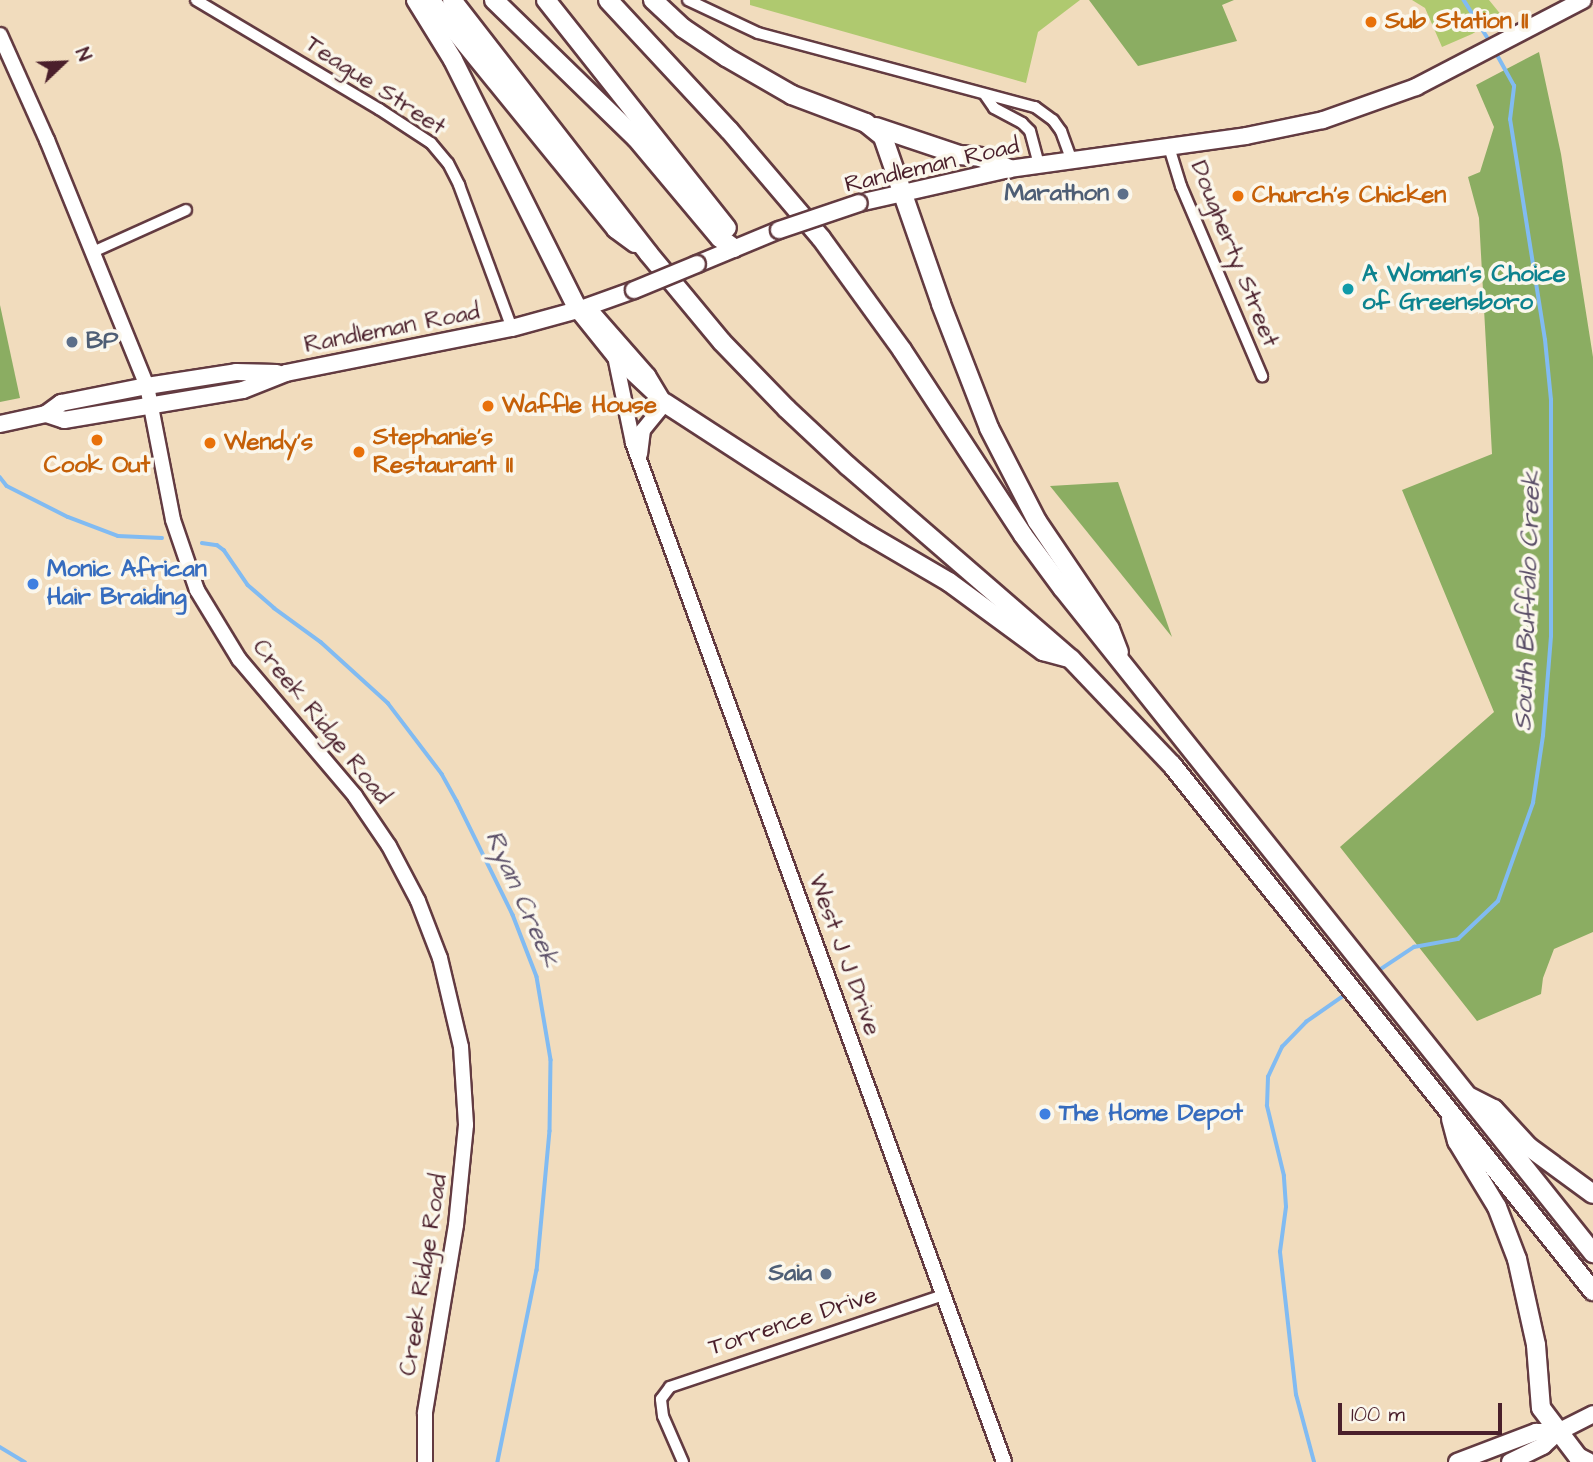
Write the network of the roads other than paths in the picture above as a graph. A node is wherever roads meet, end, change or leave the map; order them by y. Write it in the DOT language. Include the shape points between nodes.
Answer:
graph roads {
  1 [pos="196,0"];
  2 [pos="416,0"];
  3 [pos="430,0"];
  4 [pos="452,0"];
  5 [pos="495,0"];
  6 [pos="546,0"];
  7 [pos="608,0"];
  8 [pos="653,0"];
  9 [pos="688,0"];
  10 [pos="1583,0"];
  11 [pos="0,34"];
  12 [pos="985,95"];
  13 [pos="866,123"];
  14 [pos="1170,147"];
  15 [pos="1072,161"];
  16 [pos="1039,165"];
  17 [pos="1009,169"];
  18 [pos="904,192"];
  19 [pos="186,211"];
  20 [pos="734,248"];
  21 [pos="93,252"];
  22 [pos="649,254"];
  23 [pos="583,308"];
  24 [pos="512,328"];
  25 [pos="615,356"];
  26 [pos="286,373"];
  27 [pos="1262,376"];
  28 [pos="148,386"];
  29 [pos="665,403"];
  30 [pos="151,404"];
  31 [pos="46,414"];
  32 [pos="0,424"];
  33 [pos="641,463"];
  34 [pos="1070,659"];
  35 [pos="1127,671"];
  36 [pos="1465,1095"];
  37 [pos="1448,1109"];
  38 [pos="1593,1194"];
  39 [pos="1593,1253"];
  40 [pos="1593,1291"];
  41 [pos="944,1295"];
  42 [pos="1593,1414"];
  43 [pos="1558,1432"];
  44 [pos="425,1462"];
  45 [pos="684,1462"];
  46 [pos="1004,1462"];
  47 [pos="1457,1462"];
  48 [pos="1510,1462"];
  49 [pos="1588,1462"];
  1 -- 24 [label="street, Teague Street" via="430,144 448,163 459,185"];
  2 -- 23 [label="highway" via="453,60"];
  3 -- 22 [label="highway" via="616,229"];
  4 -- 22 [label="highway"];
  5 -- 20 [label="highway" via="636,138 720,238"];
  6 -- 20 [label="highway" via="698,189 730,232"];
  7 -- 35 [label="highway" via="821,238 902,350 1023,535"];
  8 -- 13 [label="highway" via="683,28 792,95"];
  9 -- 12 [label="street" via="758,33"];
  10 -- 14 [label="main road, Randleman Road" via="1416,88 1335,117"];
  11 -- 21 [label="main road, Creek Ridge Road"];
  12 -- 15 [label="street" via="1044,113 1060,131"];
  12 -- 16 [label="street" via="994,108 1030,131"];
  13 -- 17 [label="highway"];
  13 -- 18 [label="highway" via="890,148"];
  14 -- 15 [label="main road, Randleman Road"];
  14 -- 27 [label="street, Dougherty Street" via="1181,186"];
  15 -- 16 [label="main road, Randleman Road"];
  16 -- 17 [label="main road, Randleman Road"];
  17 -- 18 [label="main road, Randleman Road"];
  18 -- 20 [label="main road, Randleman Road, bridge" via="859,203"];
  18 -- 35 [label="highway" via="989,428 1037,521 1110,629"];
  19 -- 21 [label="street"];
  20 -- 23 [label="main road, Randleman Road, bridge"];
  21 -- 28 [label="main road, Creek Ridge Road"];
  22 -- 34 [label="highway" via="722,342 787,409"];
  23 -- 24 [label="main road, Randleman Road"];
  23 -- 25 [label="main road, West J J Drive"];
  23 -- 29 [label="main road" via="648,375"];
  24 -- 26 [label="main road, Randleman Road"];
  25 -- 29 [label="main road, West J J Drive"];
  25 -- 33 [label="main road, West J J Drive" via="630,433"];
  26 -- 28 [label="main road, Randleman Road" via="236,372"];
  26 -- 30 [label="main road, Randleman Road" via="243,390"];
  28 -- 30 [label="main road, Creek Ridge Road"];
  28 -- 31 [label="main road, Randleman Road" via="61,403"];
  29 -- 33 [label="main road, West J J Drive" via="641,435"];
  29 -- 34 [label="highway" via="855,527 949,582 1043,651"];
  30 -- 31 [label="main road, Randleman Road" via="64,419"];
  30 -- 44 [label="main road, Creek Ridge Road" via="173,520 204,606 239,659 355,796 388,846 430,928 449,988 465,1078 465,1153 425,1413"];
  31 -- 32 [label="main road, Randleman Road"];
  33 -- 41 [label="main road, West J J Drive"];
  34 -- 37 [label="highway" via="1172,765"];
  35 -- 36 [label="highway"];
  36 -- 38 [label="highway" via="1494,1109 1530,1147"];
  36 -- 39 [label="highway"];
  37 -- 40 [label="highway"];
  37 -- 43 [label="highway" via="1457,1141 1486,1186 1517,1259 1536,1345 1541,1408"];
  41 -- 45 [label="street, Torrence Drive" via="670,1387 661,1399 663,1416"];
  41 -- 46 [label="main road, West J J Drive"];
  42 -- 43 [label="main road"];
  43 -- 47 [label="main road" via="1536,1432"];
  43 -- 48 [label="main road" via="1543,1446"];
  43 -- 49 [label="highway" via="1578,1457"];
}
